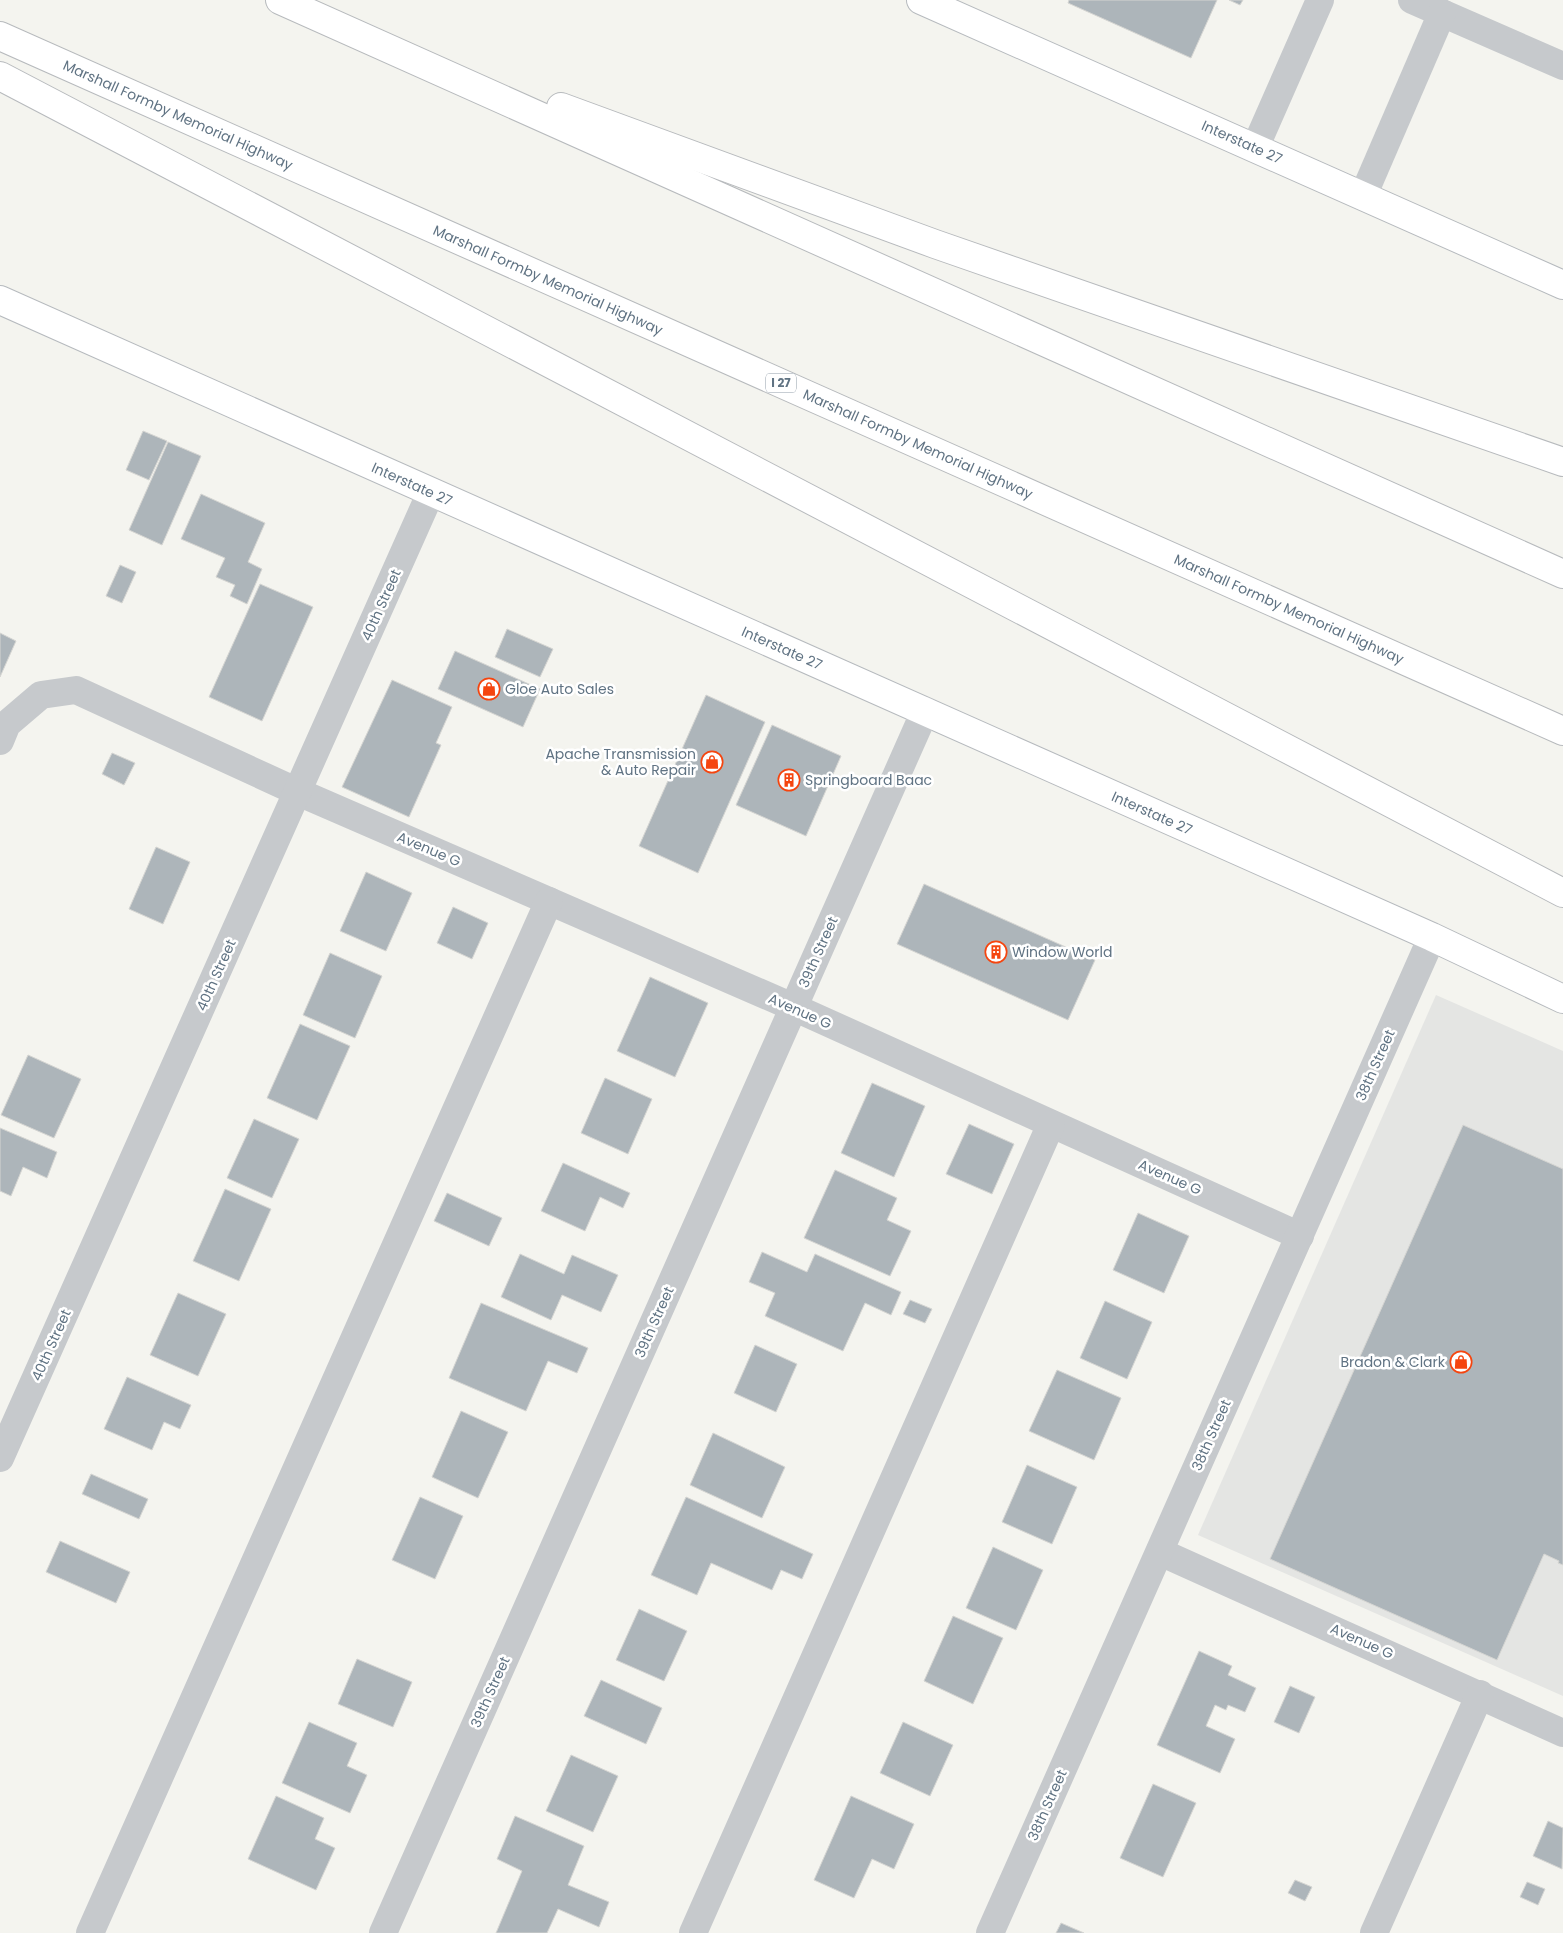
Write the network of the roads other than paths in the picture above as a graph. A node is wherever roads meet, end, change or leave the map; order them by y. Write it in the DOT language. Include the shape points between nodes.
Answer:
graph roads {
  1 [pos="280,0"];
  2 [pos="922,0"];
  3 [pos="1320,0"];
  4 [pos="1412,0"];
  5 [pos="1442,13"];
  6 [pos="325,20"];
  7 [pos="0,36"];
  8 [pos="1563,66"];
  9 [pos="0,76"];
  10 [pos="1255,148"];
  11 [pos="1363,196"];
  12 [pos="1563,285"];
  13 [pos="0,300"];
  14 [pos="1563,462"];
  15 [pos="431,492"];
  16 [pos="1563,574"];
  17 [pos="925,711"];
  18 [pos="1563,731"];
  19 [pos="0,740"];
  20 [pos="298,792"];
  21 [pos="1563,893"];
  22 [pos="550,901"];
  23 [pos="1432,937"];
  24 [pos="1563,999"];
  25 [pos="793,1008"];
  26 [pos="1051,1124"];
  27 [pos="1300,1236"];
  28 [pos="0,1458"];
  29 [pos="1160,1552"];
  30 [pos="1480,1694"];
  31 [pos="1563,1732"];
  32 [pos="90,1933"];
  33 [pos="383,1933"];
  34 [pos="693,1933"];
  35 [pos="990,1933"];
  36 [pos="1374,1933"];
  1 -- 6 [label="main road"];
  2 -- 10 [label="main road, Interstate 27"];
  3 -- 10 [label="street"];
  4 -- 5 [label="street"];
  5 -- 8 [label="street"];
  5 -- 11 [label="street"];
  6 -- 14 [label="main road" via="935,244"];
  6 -- 16 [label="main road"];
  7 -- 18 [label="main road, Marshall Formby Memorial Highway / I 27"];
  9 -- 21 [label="main road"];
  10 -- 11 [label="main road, Interstate 27"];
  11 -- 12 [label="main road, Interstate 27"];
  13 -- 15 [label="main road, Interstate 27"];
  15 -- 17 [label="main road, Interstate 27"];
  15 -- 20 [label="street, 40th Street"];
  17 -- 23 [label="main road, Interstate 27"];
  17 -- 25 [label="street, 39th Street"];
  19 -- 20 [label="street, Avenue G" via="7,724 41,695 76,690"];
  20 -- 22 [label="street, Avenue G"];
  20 -- 28 [label="street, 40th Street"];
  22 -- 25 [label="street, Avenue G"];
  22 -- 32 [label="street"];
  23 -- 24 [label="main road, Interstate 27"];
  23 -- 27 [label="street, 38th Street"];
  25 -- 26 [label="street, Avenue G"];
  25 -- 33 [label="street, 39th Street"];
  26 -- 27 [label="street, Avenue G"];
  26 -- 34 [label="street"];
  27 -- 29 [label="street, 38th Street"];
  29 -- 30 [label="street, Avenue G"];
  29 -- 35 [label="street, 38th Street"];
  30 -- 31 [label="street, Avenue G"];
  30 -- 36 [label="street"];
}
